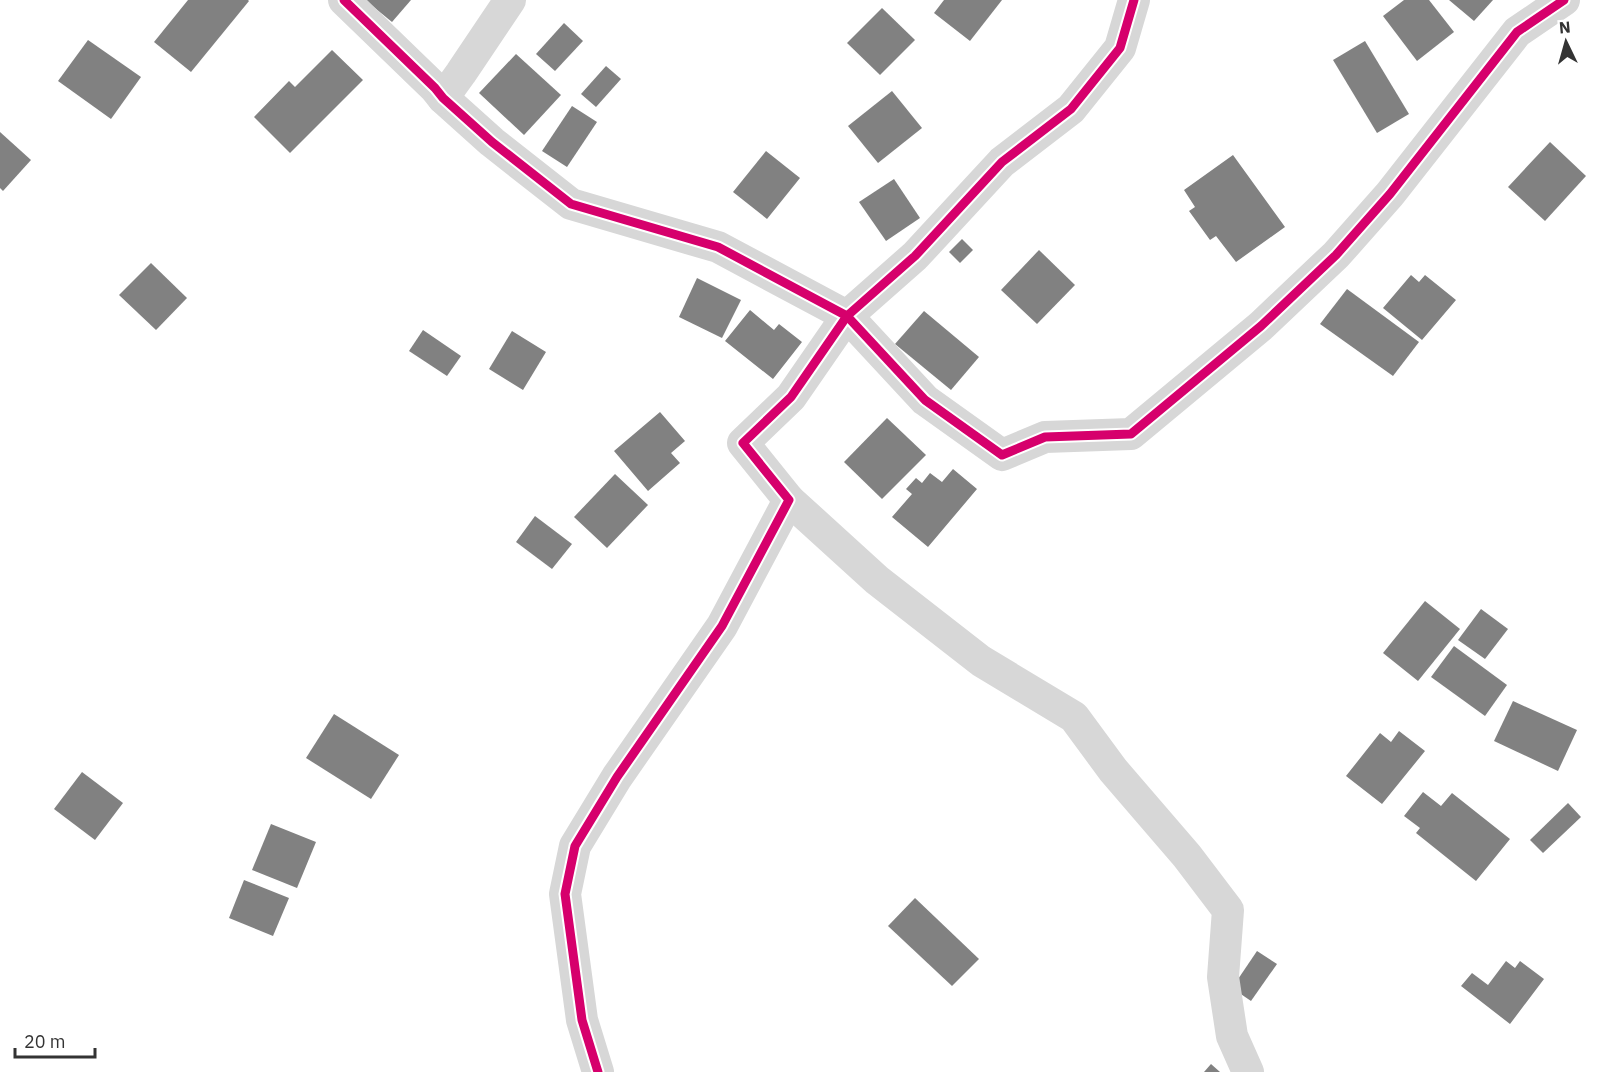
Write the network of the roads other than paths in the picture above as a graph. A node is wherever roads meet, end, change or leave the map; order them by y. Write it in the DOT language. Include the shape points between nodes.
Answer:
graph roads {
  1 [pos="345,0"];
  2 [pos="510,0"];
  3 [pos="1134,0"];
  4 [pos="1564,0"];
  5 [pos="442,98"];
  6 [pos="847,316"];
  7 [pos="789,500"];
  8 [pos="598,1072"];
  9 [pos="1248,1072"];
  1 -- 5 [label="street"];
  2 -- 5 [label="street"];
  3 -- 6 [label="street" via="1120,48 1071,109 1002,162 915,256"];
  4 -- 6 [label="street" via="1517,32 1390,194 1336,255 1261,326 1131,434 1045,437 1002,455 925,400"];
  5 -- 6 [label="street" via="571,204 718,247"];
  6 -- 7 [label="street" via="791,397 743,444"];
  7 -- 8 [label="street" via="722,626 617,777 575,846 565,894 582,1020"];
  7 -- 9 [label="street" via="877,580 981,661 1074,717 1113,770 1187,856 1228,910 1223,977 1232,1036"];
}
